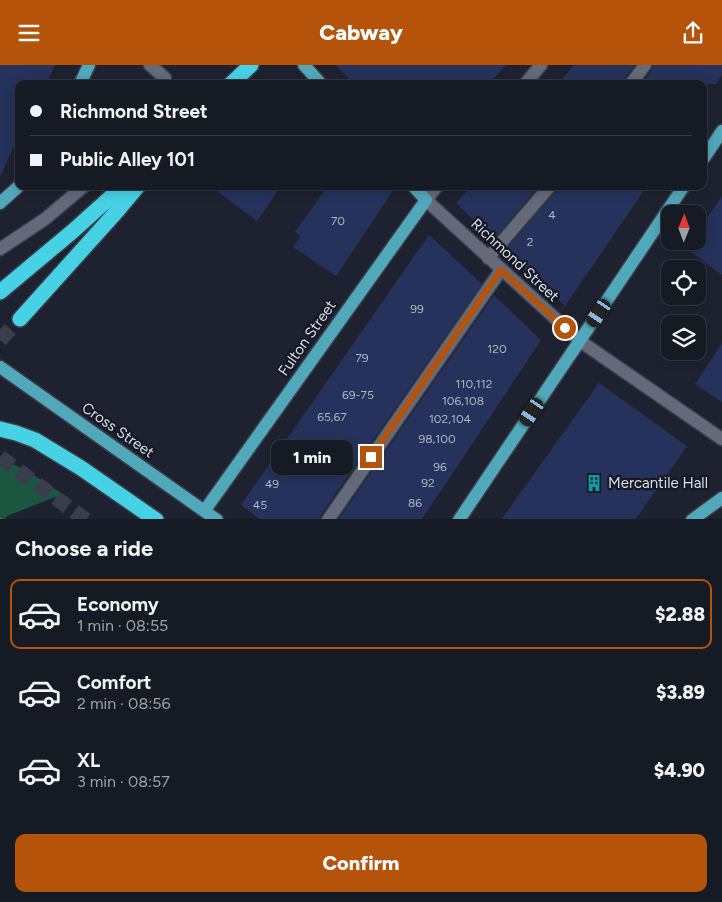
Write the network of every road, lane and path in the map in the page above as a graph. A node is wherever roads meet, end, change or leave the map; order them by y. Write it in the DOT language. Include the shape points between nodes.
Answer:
graph roads {
  1 [pos="89,65"];
  2 [pos="150,65"];
  3 [pos="251,65"];
  4 [pos="304,65"];
  5 [pos="541,65"];
  6 [pos="644,65"];
  7 [pos="165,78"];
  8 [pos="82,80"];
  9 [pos="235,80"];
  10 [pos="317,80"];
  11 [pos="528,80"];
  12 [pos="634,80"];
  13 [pos="722,131"];
  14 [pos="707,154"];
  15 [pos="15,190"];
  16 [pos="79,190"];
  17 [pos="119,190"];
  18 [pos="135,190"];
  19 [pos="417,190"];
  20 [pos="434,190"];
  21 [pos="547,190"];
  22 [pos="681,190"];
  23 [pos="426,200"];
  24 [pos="0,203"];
  25 [pos="0,249"];
  26 [pos="488,258"];
  27 [pos="501,270"];
  28 [pos="0,292"];
  29 [pos="20,319"];
  30 [pos="580,341"];
  31 [pos="0,367"];
  32 [pos="1,430"];
  33 [pos="722,439"];
  34 [pos="722,498"];
  35 [pos="205,510"];
  36 [pos="156,519"];
  37 [pos="218,519"];
  38 [pos="328,519"];
  39 [pos="459,519"];
  40 [pos="692,519"];
  1 -- 8 [label="main road"];
  2 -- 7 [label="street"];
  3 -- 9 [label="highway"];
  4 -- 10 [label="main road"];
  5 -- 11 [label="street"];
  6 -- 12 [label="street"];
  13 -- 14 [label="main road"];
  15 -- 24 [label="main road"];
  16 -- 25 [label="street" via="45,219"];
  17 -- 28 [label="highway"];
  18 -- 29 [label="highway"];
  19 -- 23 [label="main road, Richmond Street"];
  20 -- 23 [label="street, Fulton Street"];
  21 -- 26 [label="street"];
  22 -- 30 [label="main road"];
  23 -- 26 [label="street, Richmond Street"];
  23 -- 35 [label="main road, Fulton Street"];
  26 -- 27 [label="street, Richmond Street"];
  27 -- 30 [label="street, Richmond Street"];
  27 -- 38 [label="street"];
  30 -- 33 [label="street, Richmond Street"];
  30 -- 39 [label="main road"];
  31 -- 35 [label="main road, Cross Street"];
  32 -- 36 [label="highway" via="35,440"];
  34 -- 40 [label="main road"];
  35 -- 37 [label="main road, Cross Street"];
}
